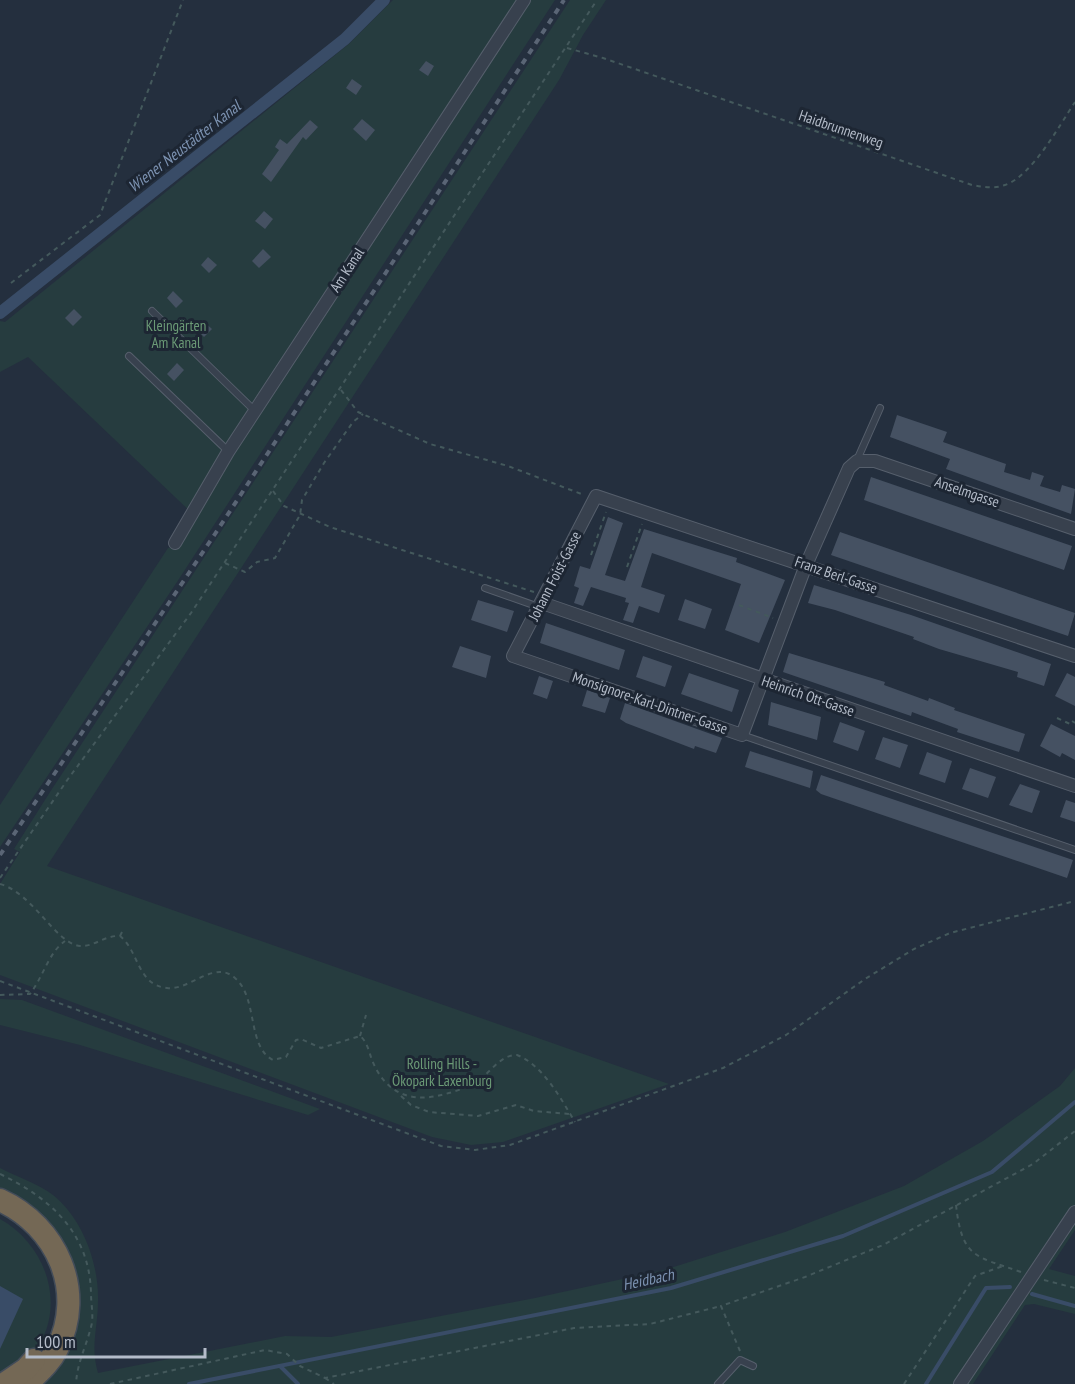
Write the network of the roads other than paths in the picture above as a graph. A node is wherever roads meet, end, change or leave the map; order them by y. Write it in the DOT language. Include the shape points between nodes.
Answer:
graph roads {
  1 [pos="524,0"];
  2 [pos="152,311"];
  3 [pos="129,356"];
  4 [pos="880,408"];
  5 [pos="255,411"];
  6 [pos="228,452"];
  7 [pos="857,461"];
  8 [pos="596,496"];
  9 [pos="1075,529"];
  10 [pos="175,543"];
  11 [pos="806,565"];
  12 [pos="485,588"];
  13 [pos="542,602"];
  14 [pos="513,656"];
  15 [pos="1075,656"];
  16 [pos="763,681"];
  17 [pos="742,735"];
  18 [pos="1075,786"];
  19 [pos="1075,850"];
  20 [pos="0,1200"];
  21 [pos="1075,1212"];
  22 [pos="0,1214"];
  23 [pos="753,1366"];
  24 [pos="4,1384"];
  25 [pos="27,1384"];
  26 [pos="718,1384"];
  27 [pos="960,1384"];
  1 -- 5 [label="street, Am Kanal"];
  2 -- 5 [label="lane"];
  3 -- 6 [label="lane"];
  4 -- 7 [label="lane"];
  5 -- 6 [label="street, Am Kanal"];
  6 -- 10 [label="street, Am Kanal"];
  7 -- 9 [label="street, Anselmgasse" via="874,461"];
  7 -- 11 [label="street, Monsignore-Karl-Dintner-Gasse" via="849,468"];
  8 -- 11 [label="street, Franz Berl-Gasse"];
  8 -- 13 [label="street, Johann Foist-Gasse"];
  11 -- 15 [label="street, Franz Berl-Gasse"];
  11 -- 16 [label="street, Monsignore-Karl-Dintner-Gasse"];
  12 -- 13 [label="lane"];
  13 -- 14 [label="street, Johann Foist-Gasse"];
  13 -- 16 [label="street, Heinrich Ott-Gasse"];
  14 -- 17 [label="street, Monsignore-Karl-Dintner-Gasse"];
  16 -- 17 [label="street, Monsignore-Karl-Dintner-Gasse"];
  16 -- 18 [label="street, Heinrich Ott-Gasse"];
  17 -- 19 [label="lane"];
  20 -- 25 [label="highway" via="17,1208 43,1231 59,1255 67,1282 68,1311 62,1338 45,1366"];
  21 -- 27 [label="street"];
  22 -- 24 [label="highway" via="20,1225 41,1247 53,1273 57,1295 54,1322 43,1347 26,1370"];
  23 -- 26 [label="lane" via="740,1360"];
}
